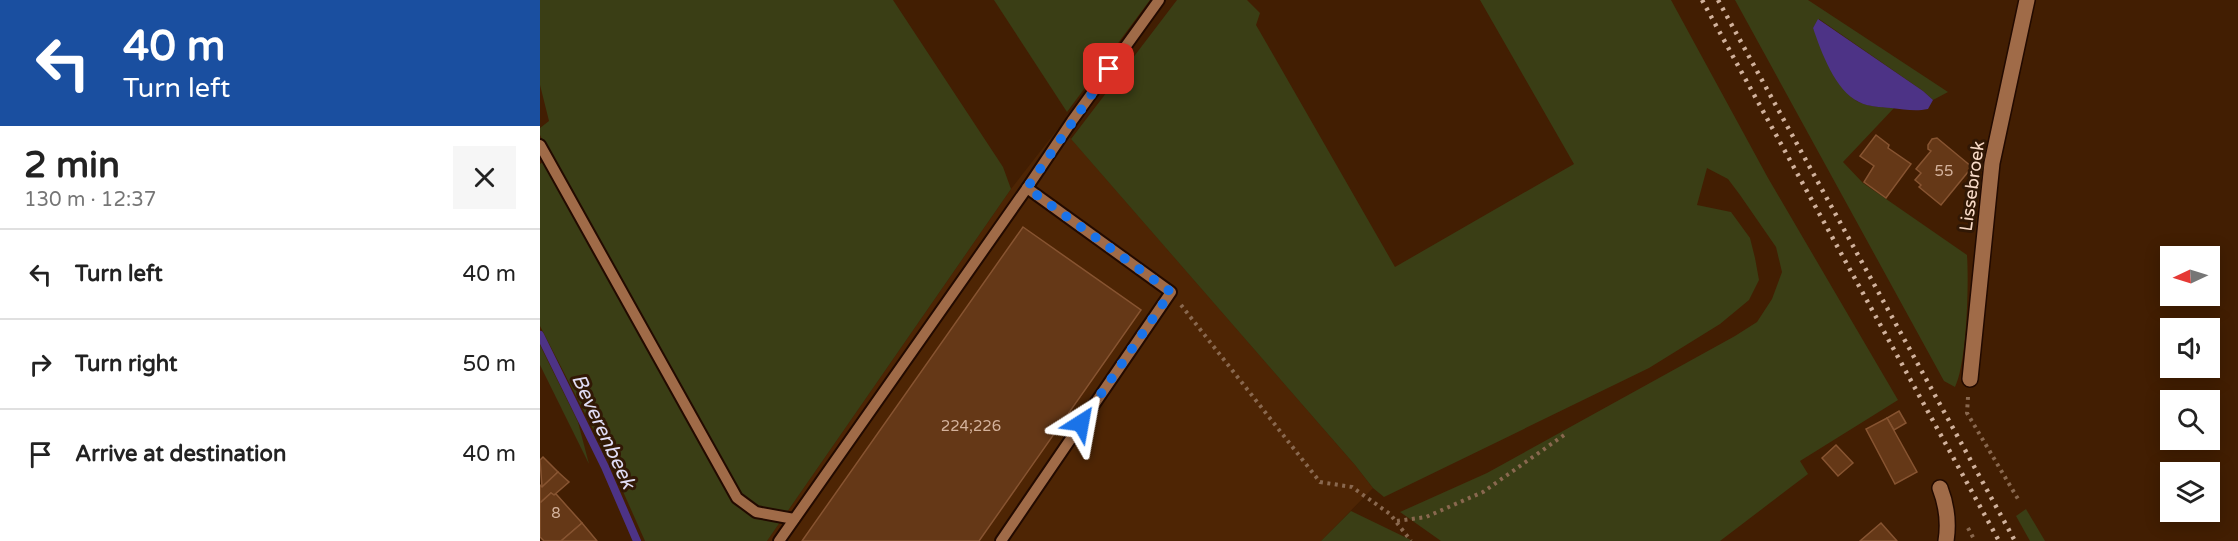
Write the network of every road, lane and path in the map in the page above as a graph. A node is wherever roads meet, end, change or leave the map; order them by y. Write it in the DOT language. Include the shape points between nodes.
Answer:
graph roads {
  1 [pos="1159,0"];
  2 [pos="2027,0"];
  3 [pos="540,145"];
  4 [pos="1027,188"];
  5 [pos="1171,292"];
  6 [pos="1970,379"];
  7 [pos="1567,433"];
  8 [pos="1940,488"];
  9 [pos="2018,499"];
  10 [pos="794,519"];
  11 [pos="1396,521"];
  12 [pos="1967,528"];
  13 [pos="779,541"];
  14 [pos="1001,541"];
  15 [pos="1411,541"];
  16 [pos="1946,541"];
  17 [pos="1975,541"];
  1 -- 4 [label="lane"];
  2 -- 6 [label="street, Lissebroek" via="1992,163"];
  3 -- 10 [label="lane" via="737,498 756,512"];
  4 -- 5 [label="lane"];
  4 -- 10 [label="lane"];
  5 -- 11 [label="path" via="1320,482 1352,487"];
  5 -- 14 [label="lane"];
  6 -- 9 [label="path" via="1967,412"];
  7 -- 11 [label="path" via="1483,492 1425,517"];
  8 -- 16 [label="street" via="1948,520"];
  10 -- 13 [label="lane"];
  11 -- 15 [label="path"];
  12 -- 17 [label="path"];
}
